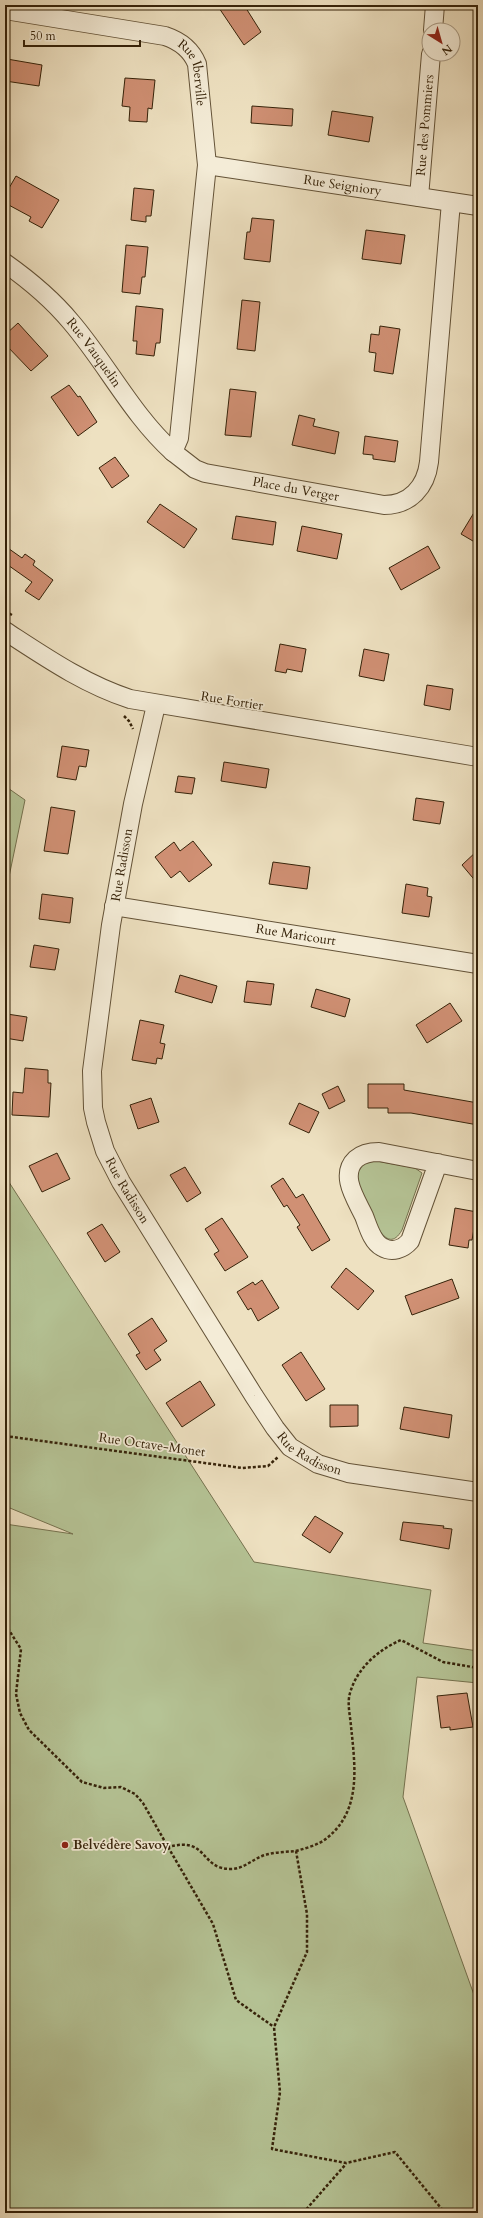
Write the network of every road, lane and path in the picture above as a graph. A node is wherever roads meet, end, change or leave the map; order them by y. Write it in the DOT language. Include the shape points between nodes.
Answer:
graph roads {
  1 [pos="435,5"];
  2 [pos="5,10"];
  3 [pos="434,22"];
  4 [pos="430,62"];
  5 [pos="207,164"];
  6 [pos="419,197"];
  7 [pos="451,202"];
  8 [pos="478,206"];
  9 [pos="5,263"];
  10 [pos="173,452"];
  11 [pos="5,610"];
  12 [pos="11,624"];
  13 [pos="156,705"];
  14 [pos="478,757"];
  15 [pos="114,906"];
  16 [pos="478,964"];
  17 [pos="438,1163"];
  18 [pos="478,1171"];
  19 [pos="5,1436"];
  20 [pos="290,1446"];
  21 [pos="478,1492"];
  22 [pos="5,1624"];
  23 [pos="478,1668"];
  24 [pos="168,1847"];
  25 [pos="296,1851"];
  26 [pos="274,2027"];
  27 [pos="346,2163"];
  28 [pos="303,2213"];
  29 [pos="445,2213"];
  1 -- 3 [label="street"];
  2 -- 5 [label="street, Rue Iberville" via="148,32 182,44 195,58 199,70"];
  4 -- 6 [label="street, Rue des Pommiers"];
  5 -- 6 [label="street, Rue Seigniory"];
  5 -- 10 [label="street" via="180,438"];
  6 -- 7 [label="street, Rue Seigniory"];
  7 -- 8 [label="street, Rue Seigniory"];
  7 -- 10 [label="street, Place du Verger" via="430,462 424,482 412,496 396,504 378,505 214,476 195,469"];
  9 -- 10 [label="street, Rue Vauquelin" via="28,279 71,321 134,408"];
  11 -- 12 [label="path"];
  12 -- 13 [label="street, Rue Fortier" via="48,660 117,695"];
  13 -- 14 [label="street, Rue Fortier"];
  13 -- 15 [label="street, Rue Radisson"];
  15 -- 16 [label="street, Rue Maricourt"];
  15 -- 20 [label="street, Rue Radisson" via="92,1071 93,1108 100,1139 121,1182 177,1274 268,1419"];
  17 -- 17 [label="street" via="374,1152 361,1156 354,1162 350,1170 349,1183 374,1239 383,1248 400,1249 410,1241"];
  17 -- 18 [label="street"];
  19 -- 20 [label="path, Rue Octave-Monet" via="242,1468 268,1466"];
  20 -- 21 [label="street, Rue Radisson" via="313,1462 336,1470"];
  22 -- 24 [label="path" via="21,1649 16,1694 20,1713 29,1730 82,1782 104,1788 121,1787 135,1794 143,1803"];
  23 -- 25 [label="path" via="443,1662 401,1640 389,1645 369,1661 350,1693 354,1784 350,1810 344,1821 325,1839"];
  24 -- 25 [label="path" via="189,1844 217,1866 232,1869 272,1853"];
  24 -- 26 [label="path" via="213,1924 236,2000"];
  25 -- 26 [label="path" via="307,1914 307,1952"];
  26 -- 27 [label="path" via="280,2092 272,2149"];
  27 -- 28 [label="path"];
  27 -- 29 [label="path" via="395,2152"];
}
